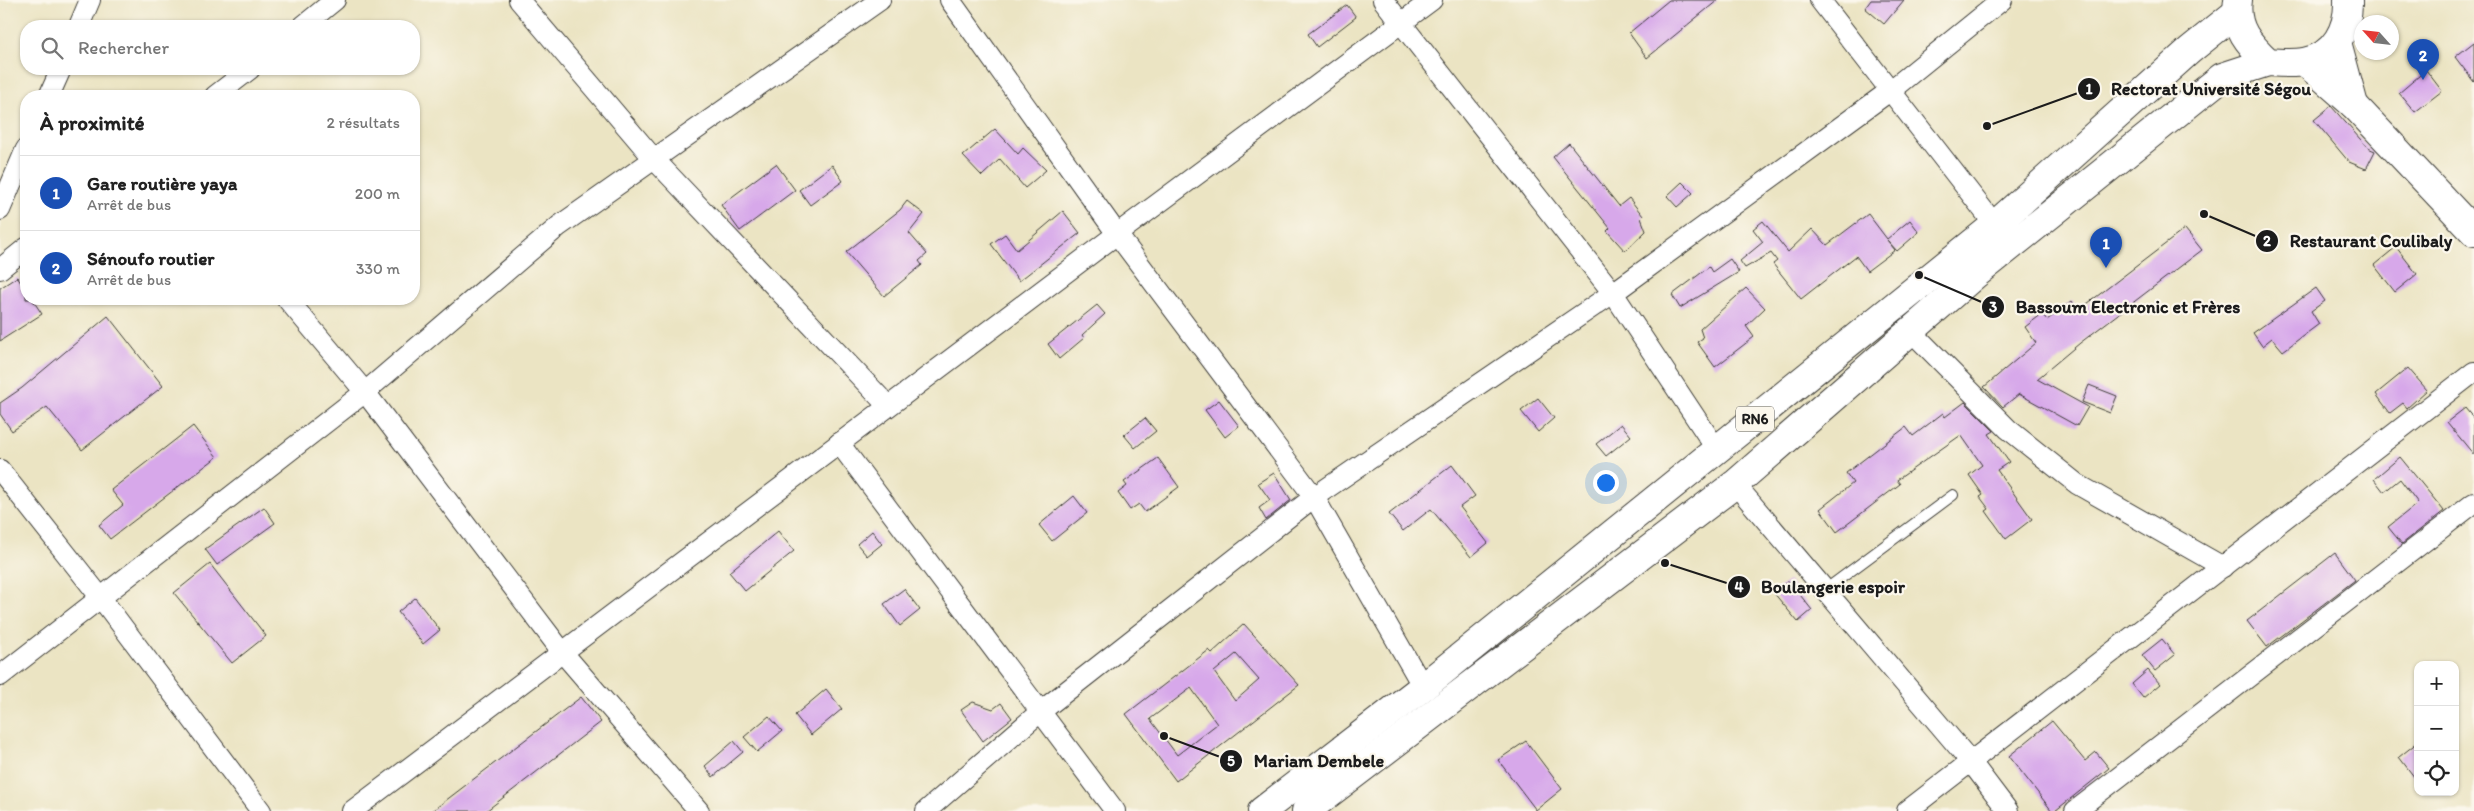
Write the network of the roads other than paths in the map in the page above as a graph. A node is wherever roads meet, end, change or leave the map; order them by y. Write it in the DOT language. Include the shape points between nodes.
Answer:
graph roads {
  1 [pos="90,0"];
  2 [pos="336,0"];
  3 [pos="519,0"];
  4 [pos="880,0"];
  5 [pos="950,0"];
  6 [pos="1383,0"];
  7 [pos="1432,0"];
  8 [pos="1820,0"];
  9 [pos="2002,0"];
  10 [pos="2353,5"];
  11 [pos="2237,6"];
  12 [pos="82,20"];
  13 [pos="311,20"];
  14 [pos="1400,22"];
  15 [pos="2337,42"];
  16 [pos="2268,62"];
  17 [pos="2305,62"];
  18 [pos="58,75"];
  19 [pos="242,75"];
  20 [pos="52,90"];
  21 [pos="223,90"];
  22 [pos="1891,90"];
  23 [pos="2354,105"];
  24 [pos="654,160"];
  25 [pos="20,163"];
  26 [pos="0,210"];
  27 [pos="1995,225"];
  28 [pos="2474,232"];
  29 [pos="1117,234"];
  30 [pos="20,253"];
  31 [pos="0,269"];
  32 [pos="1613,293"];
  33 [pos="292,305"];
  34 [pos="1911,331"];
  35 [pos="2474,372"];
  36 [pos="365,392"];
  37 [pos="888,406"];
  38 [pos="839,443"];
  39 [pos="1717,450"];
  40 [pos="0,470"];
  41 [pos="1735,484"];
  42 [pos="1953,495"];
  43 [pos="1314,496"];
  44 [pos="2474,504"];
  45 [pos="2223,567"];
  46 [pos="1825,590"];
  47 [pos="101,598"];
  48 [pos="563,653"];
  49 [pos="0,676"];
  50 [pos="1423,687"];
  51 [pos="1040,712"];
  52 [pos="1971,762"];
  53 [pos="261,811"];
  54 [pos="352,811"];
  55 [pos="699,811"];
  56 [pos="926,811"];
  57 [pos="1114,811"];
  58 [pos="1262,811"];
  59 [pos="1306,811"];
  60 [pos="1907,811"];
  61 [pos="2008,811"];
  62 [pos="2075,811"];
  1 -- 12 [label="street"];
  2 -- 13 [label="street"];
  3 -- 24 [label="street"];
  4 -- 24 [label="street"];
  5 -- 29 [label="street"];
  6 -- 14 [label="street"];
  7 -- 14 [label="street"];
  8 -- 22 [label="street"];
  9 -- 22 [label="street"];
  10 -- 15 [label="main road"];
  11 -- 16 [label="main road" via="2240,29"];
  11 -- 27 [label="main road, RN6"];
  14 -- 29 [label="street"];
  14 -- 32 [label="street"];
  15 -- 17 [label="main road" via="2323,54"];
  15 -- 23 [label="main road"];
  16 -- 17 [label="main road"];
  16 -- 34 [label="main road, RN6" via="2222,77 1976,274"];
  17 -- 23 [label="main road"];
  18 -- 20 [label="street"];
  19 -- 21 [label="street"];
  22 -- 27 [label="street"];
  22 -- 32 [label="street"];
  23 -- 28 [label="main road"];
  24 -- 36 [label="street" via="559,226"];
  24 -- 37 [label="street"];
  25 -- 26 [label="street"];
  27 -- 39 [label="main road, RN6"];
  29 -- 37 [label="street"];
  29 -- 43 [label="street"];
  30 -- 31 [label="street"];
  32 -- 39 [label="street"];
  32 -- 43 [label="street"];
  33 -- 36 [label="street"];
  34 -- 41 [label="main road, RN6"];
  34 -- 45 [label="street" via="2008,429 2077,484"];
  35 -- 45 [label="street"];
  36 -- 47 [label="street"];
  36 -- 48 [label="street"];
  37 -- 38 [label="street"];
  38 -- 48 [label="street"];
  38 -- 51 [label="street"];
  39 -- 50 [label="main road, RN6"];
  40 -- 47 [label="street"];
  41 -- 46 [label="street"];
  41 -- 59 [label="main road, RN6"];
  42 -- 46 [label="lane"];
  43 -- 50 [label="street"];
  43 -- 51 [label="street"];
  44 -- 62 [label="street"];
  45 -- 52 [label="street"];
  46 -- 52 [label="street"];
  47 -- 49 [label="street"];
  47 -- 53 [label="street"];
  48 -- 54 [label="street"];
  48 -- 55 [label="street"];
  50 -- 58 [label="main road, RN6"];
  51 -- 56 [label="street"];
  51 -- 57 [label="street"];
  52 -- 60 [label="street"];
  52 -- 61 [label="street"];
}
